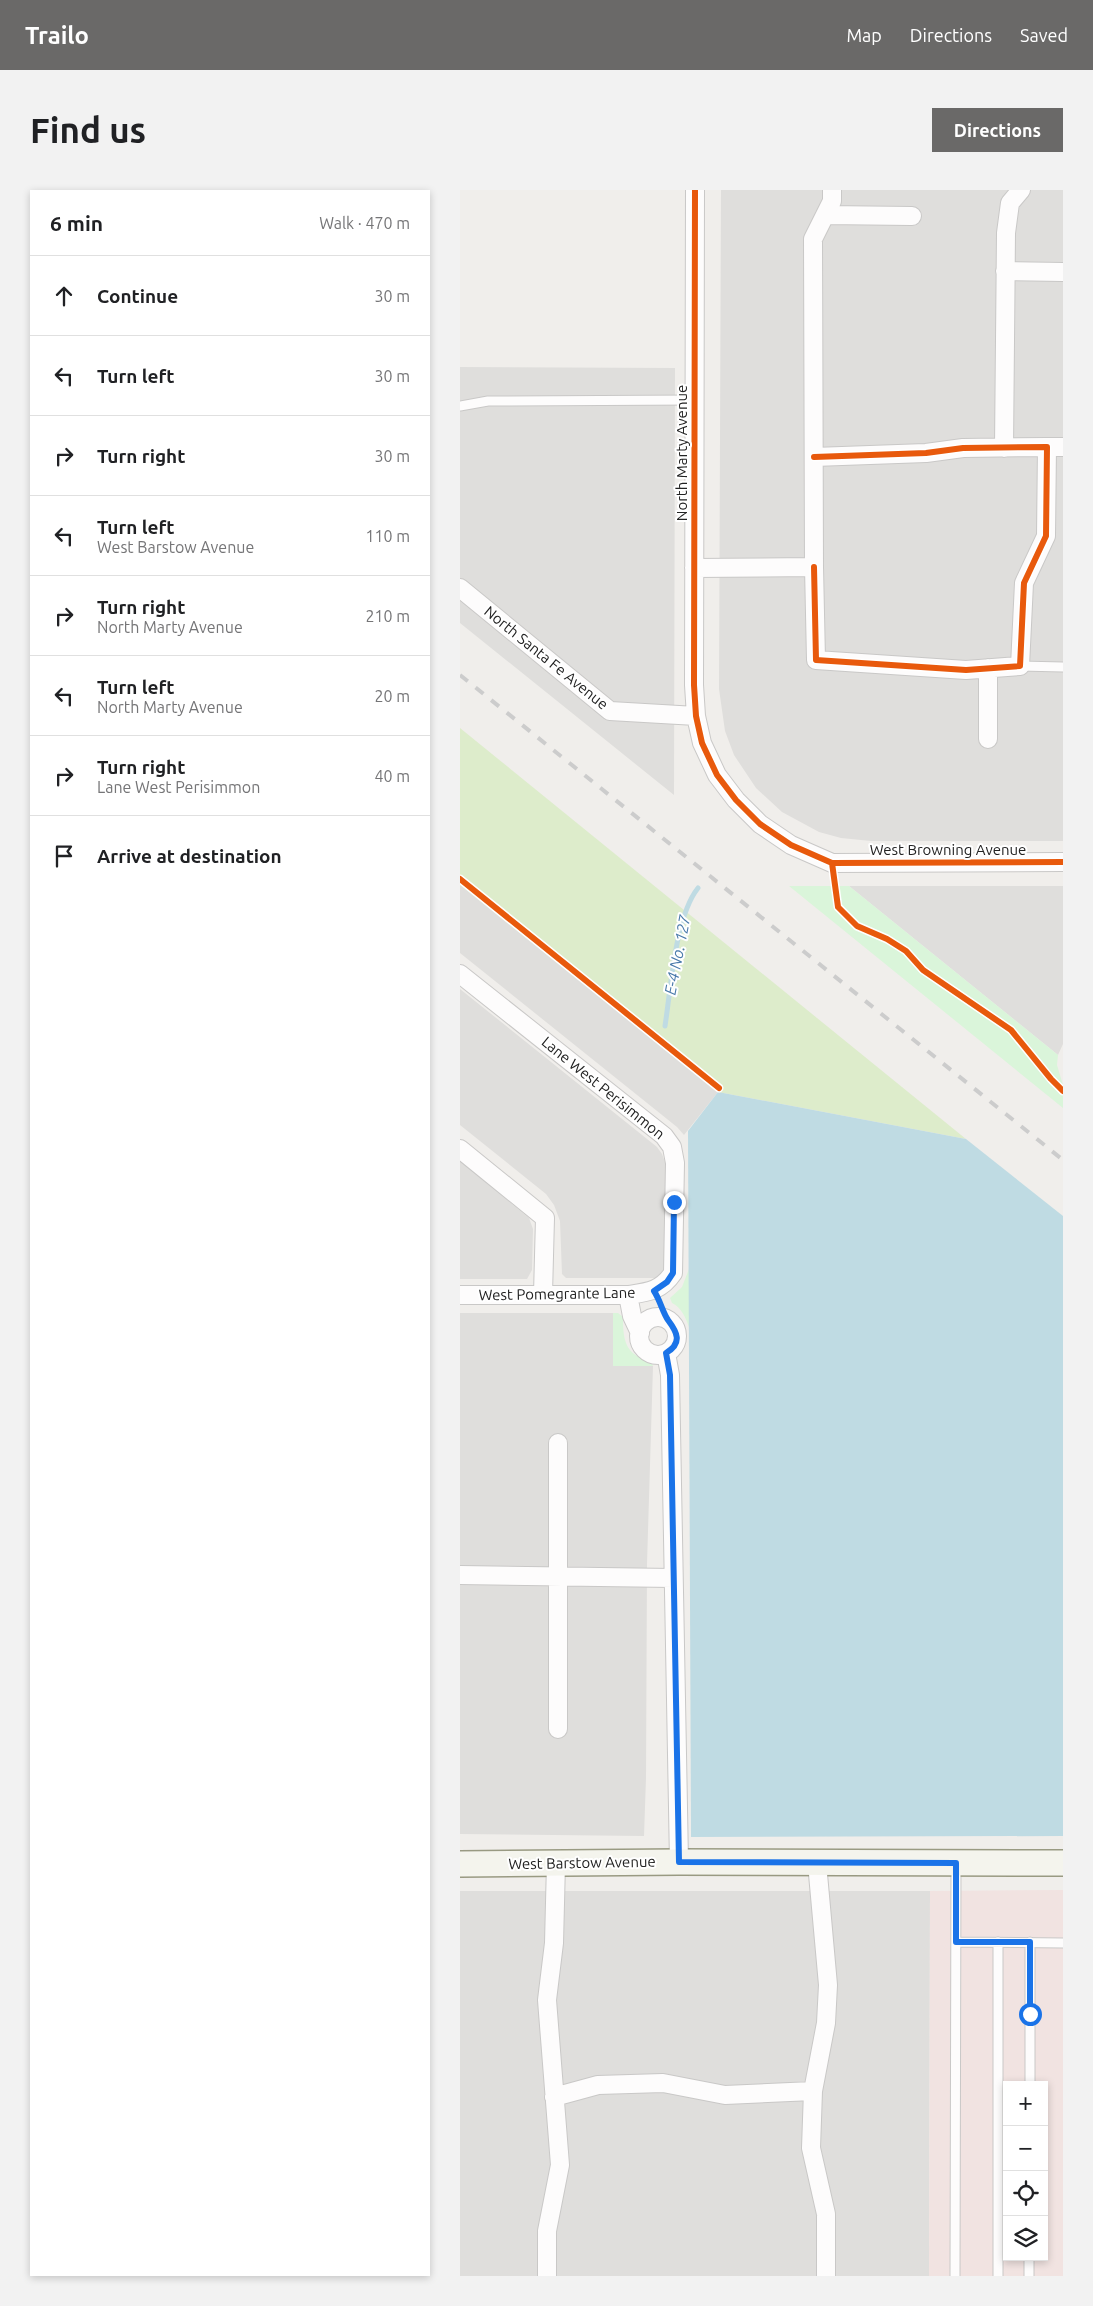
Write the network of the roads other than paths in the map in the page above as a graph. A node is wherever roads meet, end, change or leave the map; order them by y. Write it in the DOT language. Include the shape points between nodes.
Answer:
graph roads {
  1 [pos="695,190"];
  2 [pos="832,190"];
  3 [pos="1021,190"];
  4 [pos="825,215"];
  5 [pos="912,216"];
  6 [pos="1005,271"];
  7 [pos="1063,272"];
  8 [pos="695,400"];
  9 [pos="460,406"];
  10 [pos="1055,447"];
  11 [pos="1004,448"];
  12 [pos="814,457"];
  13 [pos="814,567"];
  14 [pos="694,568"];
  15 [pos="460,588"];
  16 [pos="1020,666"];
  17 [pos="1063,667"];
  18 [pos="988,668"];
  19 [pos="696,716"];
  20 [pos="988,739"];
  21 [pos="1063,862"];
  22 [pos="460,974"];
  23 [pos="460,1149"];
  24 [pos="654,1291"];
  25 [pos="544,1294"];
  26 [pos="460,1295"];
  27 [pos="628,1295"];
  28 [pos="668,1320"];
  29 [pos="640,1333"];
  30 [pos="666,1353"];
  31 [pos="558,1443"];
  32 [pos="460,1575"];
  33 [pos="558,1576"];
  34 [pos="673,1578"];
  35 [pos="558,1729"];
  36 [pos="679,1862"];
  37 [pos="556,1863"];
  38 [pos="817,1863"];
  39 [pos="956,1863"];
  40 [pos="460,1864"];
  41 [pos="1063,1864"];
  42 [pos="956,1942"];
  43 [pos="998,1942"];
  44 [pos="1030,1942"];
  45 [pos="1063,1943"];
  46 [pos="1030,2081"];
  47 [pos="813,2091"];
  48 [pos="554,2096"];
  49 [pos="1029,2261"];
  50 [pos="547,2276"];
  51 [pos="826,2276"];
  52 [pos="954,2276"];
  53 [pos="998,2276"];
  54 [pos="1029,2276"];
  1 -- 8 [label="street, North Marty Avenue"];
  2 -- 4 [label="street" via="832,201"];
  3 -- 6 [label="street" via="1010,203"];
  4 -- 5 [label="street"];
  4 -- 12 [label="street" via="813,239"];
  6 -- 7 [label="street"];
  6 -- 11 [label="street"];
  8 -- 9 [label="lane" via="488,401"];
  8 -- 14 [label="street, North Marty Avenue"];
  10 -- 11 [label="street"];
  10 -- 16 [label="street" via="1046,536 1024,583"];
  11 -- 12 [label="street"];
  12 -- 13 [label="street"];
  13 -- 14 [label="street"];
  13 -- 18 [label="street" via="816,660 966,670"];
  14 -- 19 [label="street, North Marty Avenue"];
  15 -- 19 [label="street, North Santa Fe Avenue" via="610,711"];
  16 -- 17 [label="lane"];
  16 -- 18 [label="street"];
  18 -- 20 [label="street"];
  19 -- 21 [label="street, West Browning Avenue" via="702,743 717,774 736,800 760,824 791,845 832,863"];
  22 -- 24 [label="street, Lane West Perisimmon" via="664,1136 672,1147 675,1163 673,1273"];
  23 -- 25 [label="street" via="545,1218"];
  24 -- 27 [label="street, West Pomegrante Lane"];
  24 -- 28 [label="street"];
  25 -- 26 [label="street, West Pomegrante Lane"];
  25 -- 27 [label="street, West Pomegrante Lane"];
  27 -- 29 [label="street" via="632,1316"];
  28 -- 29 [label="street" via="650,1319"];
  28 -- 30 [label="street" via="677,1336 673,1348"];
  29 -- 30 [label="street" via="645,1349 656,1355"];
  30 -- 34 [label="street" via="670,1375"];
  31 -- 33 [label="street"];
  32 -- 33 [label="street"];
  33 -- 34 [label="street"];
  33 -- 35 [label="street"];
  34 -- 36 [label="street"];
  36 -- 37 [label="street, West Barstow Avenue"];
  36 -- 38 [label="street, West Barstow Avenue"];
  37 -- 40 [label="street, West Barstow Avenue"];
  37 -- 48 [label="street" via="554,1943 547,2000"];
  38 -- 39 [label="street, West Barstow Avenue"];
  38 -- 47 [label="street" via="828,1985 826,2023"];
  39 -- 41 [label="street, West Barstow Avenue"];
  39 -- 42 [label="lane"];
  42 -- 43 [label="lane"];
  42 -- 52 [label="lane"];
  43 -- 44 [label="lane"];
  43 -- 53 [label="lane"];
  44 -- 45 [label="lane"];
  44 -- 46 [label="lane"];
  47 -- 48 [label="street" via="725,2095 663,2083 598,2085"];
  47 -- 51 [label="street" via="811,2148 826,2214"];
  48 -- 50 [label="street" via="560,2165 547,2231"];
  49 -- 54 [label="lane"];
}
